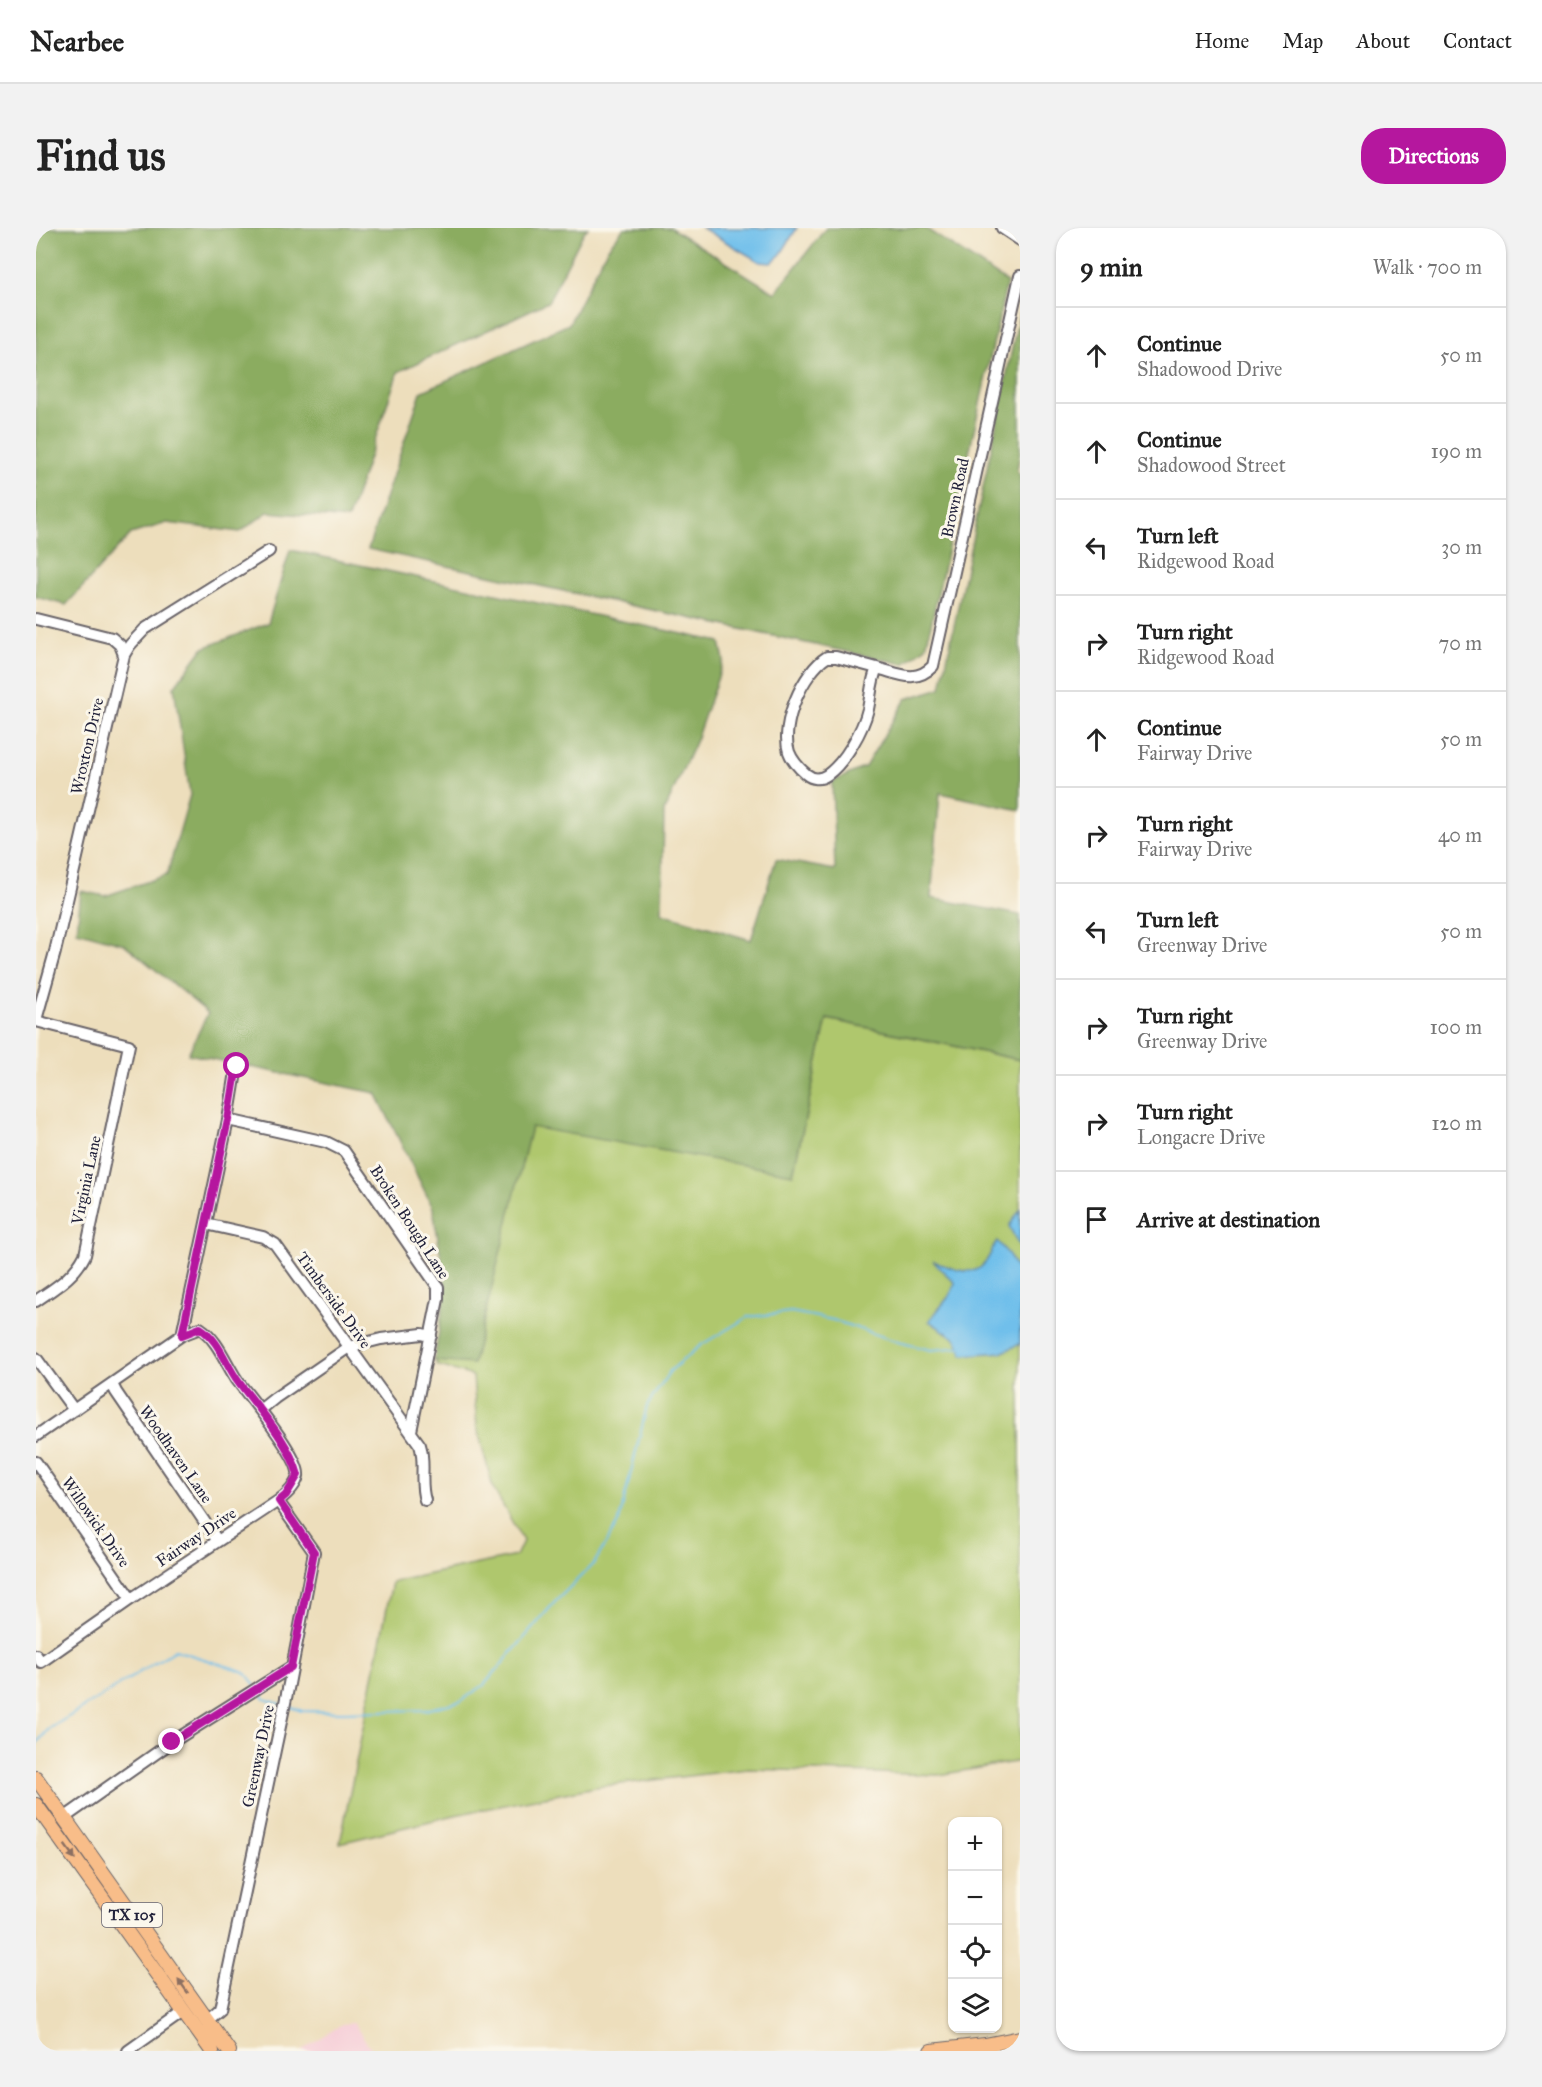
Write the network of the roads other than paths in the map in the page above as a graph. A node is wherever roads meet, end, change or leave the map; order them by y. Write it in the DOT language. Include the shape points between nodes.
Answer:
graph roads {
  1 [pos="1002,228"];
  2 [pos="1020,240"];
  3 [pos="1020,276"];
  4 [pos="269,551"];
  5 [pos="36,619"];
  6 [pos="124,655"];
  7 [pos="877,668"];
  8 [pos="36,1021"];
  9 [pos="237,1066"];
  10 [pos="228,1120"];
  11 [pos="206,1224"];
  12 [pos="36,1301"];
  13 [pos="182,1335"];
  14 [pos="431,1336"];
  15 [pos="349,1347"];
  16 [pos="36,1358"];
  17 [pos="112,1384"];
  18 [pos="74,1410"];
  19 [pos="260,1410"];
  20 [pos="411,1431"];
  21 [pos="36,1436"];
  22 [pos="36,1462"];
  23 [pos="425,1500"];
  24 [pos="279,1501"];
  25 [pos="217,1540"];
  26 [pos="131,1599"];
  27 [pos="39,1659"];
  28 [pos="291,1667"];
  29 [pos="36,1778"];
  30 [pos="36,1795"];
  31 [pos="36,1805"];
  32 [pos="64,1818"];
  33 [pos="183,2012"];
  34 [pos="207,2020"];
  35 [pos="1020,2038"];
  36 [pos="128,2051"];
  37 [pos="212,2051"];
  38 [pos="229,2051"];
  39 [pos="931,2051"];
  1 -- 2 [label="street"];
  3 -- 7 [label="street, Brown Road" via="933,666 924,675 912,677"];
  4 -- 6 [label="street, Wroxton Drive" via="145,629"];
  5 -- 6 [label="street" via="112,638"];
  6 -- 8 [label="street, Wroxton Drive"];
  7 -- 7 [label="street, Brown Road" via="836,657 827,657 813,668 800,691 789,725 789,750 810,777 827,776 859,735"];
  8 -- 12 [label="street, Virginia Lane" via="129,1045 85,1255 70,1277"];
  9 -- 10 [label="street"];
  10 -- 11 [label="street"];
  10 -- 14 [label="street, Broken Bough Lane" via="326,1142 344,1152 438,1287"];
  11 -- 13 [label="street"];
  11 -- 15 [label="street, Timberside Drive" via="263,1237 275,1244"];
  13 -- 17 [label="street"];
  13 -- 19 [label="street" via="200,1328 207,1333"];
  14 -- 15 [label="street" via="391,1338"];
  14 -- 20 [label="street, Broken Bough Lane"];
  15 -- 19 [label="street"];
  15 -- 20 [label="street, Timberside Drive"];
  16 -- 18 [label="street"];
  17 -- 18 [label="street"];
  17 -- 25 [label="street, Woodhaven Lane"];
  18 -- 21 [label="street"];
  19 -- 24 [label="street, Fairway Drive" via="295,1461 298,1475"];
  20 -- 23 [label="street, Timberside Drive" via="423,1455"];
  22 -- 26 [label="street, Willowick Drive"];
  24 -- 25 [label="street, Fairway Drive"];
  24 -- 28 [label="street, Greenway Drive" via="314,1552"];
  25 -- 26 [label="street, Fairway Drive"];
  26 -- 27 [label="street, Fairway Drive"];
  28 -- 32 [label="street" via="172,1742"];
  28 -- 34 [label="street, Greenway Drive" via="220,2009"];
  29 -- 32 [label="main road, TX 105"];
  30 -- 32 [label="main road" via="51,1817"];
  31 -- 33 [label="main road, TX 105, one-way"];
  34 -- 32 [label="main road, TX 105, one-way"];
  33 -- 36 [label="street"];
  33 -- 37 [label="main road, TX 105"];
  34 -- 38 [label="main road, TX 105"];
  35 -- 39 [label="main road"];
}
